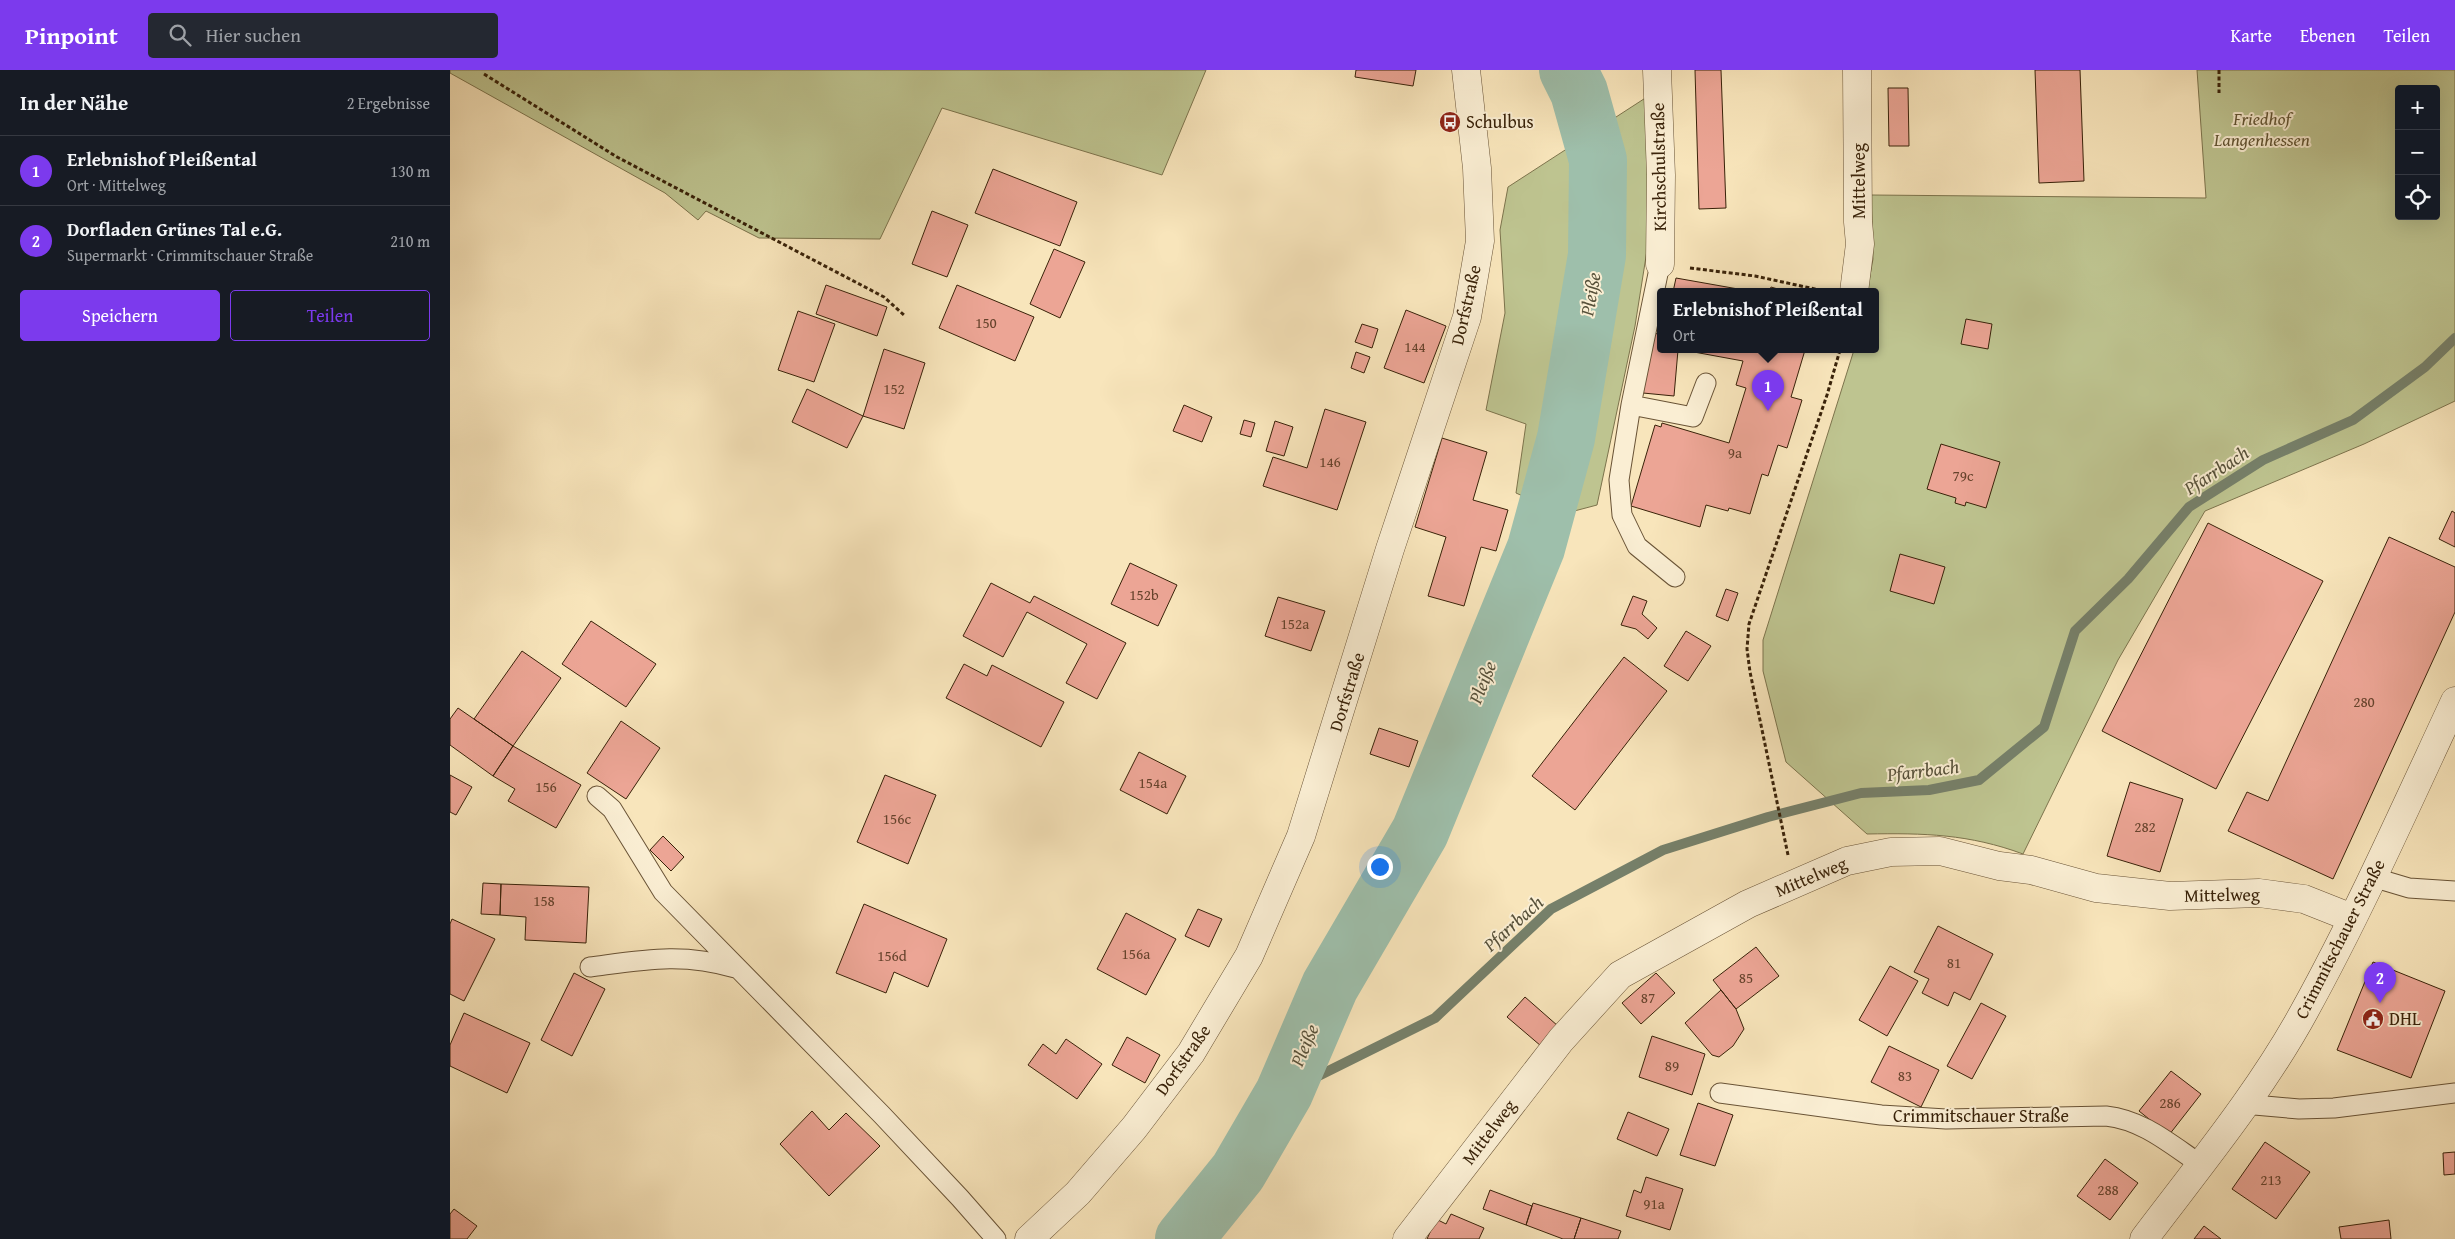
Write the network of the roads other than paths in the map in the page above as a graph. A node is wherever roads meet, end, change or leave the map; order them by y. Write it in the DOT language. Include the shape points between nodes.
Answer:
graph roads {
  1 [pos="1466,70"];
  2 [pos="1657,70"];
  3 [pos="1857,70"];
  4 [pos="1660,264"];
  5 [pos="1854,288"];
  6 [pos="1706,383"];
  7 [pos="1631,405"];
  8 [pos="1675,577"];
  9 [pos="2455,701"];
  10 [pos="598,796"];
  11 [pos="2372,877"];
  12 [pos="2455,891"];
  13 [pos="2352,918"];
  14 [pos="590,968"];
  15 [pos="736,968"];
  16 [pos="2455,1092"];
  17 [pos="1720,1093"];
  18 [pos="2244,1104"];
  19 [pos="2200,1164"];
  20 [pos="996,1239"];
  21 [pos="1028,1239"];
  22 [pos="1407,1239"];
  23 [pos="2144,1239"];
  1 -- 21 [label="street, Dorfstraße" via="1477,168 1480,240 1466,317 1301,836 1249,956 1190,1053 1128,1135 1078,1192"];
  2 -- 4 [label="street, Kirchschulstraße"];
  3 -- 5 [label="street, Mittelweg" via="1860,244"];
  4 -- 7 [label="lane"];
  6 -- 7 [label="lane" via="1693,416"];
  7 -- 8 [label="lane" via="1619,480 1622,515 1637,546"];
  9 -- 11 [label="street, Crimmitschauer Straße"];
  10 -- 15 [label="lane" via="612,810 662,892"];
  11 -- 12 [label="lane" via="2409,888"];
  11 -- 13 [label="street, Crimmitschauer Straße"];
  13 -- 18 [label="street, Crimmitschauer Straße" via="2304,1012"];
  13 -- 22 [label="street, Mittelweg" via="2304,900 2260,893 2170,896 2096,888 2031,870 1998,866 1940,851 1891,852 1847,861 1748,904 1620,975 1561,1040"];
  14 -- 15 [label="lane" via="670,958 693,958"];
  15 -- 20 [label="lane" via="889,1122"];
  16 -- 18 [label="lane" via="2334,1108 2299,1109"];
  17 -- 19 [label="lane, Crimmitschauer Straße" via="1881,1115 1946,1119 2125,1118"];
  18 -- 19 [label="street, Crimmitschauer Straße"];
  19 -- 23 [label="street, Crimmitschauer Straße"];
}
